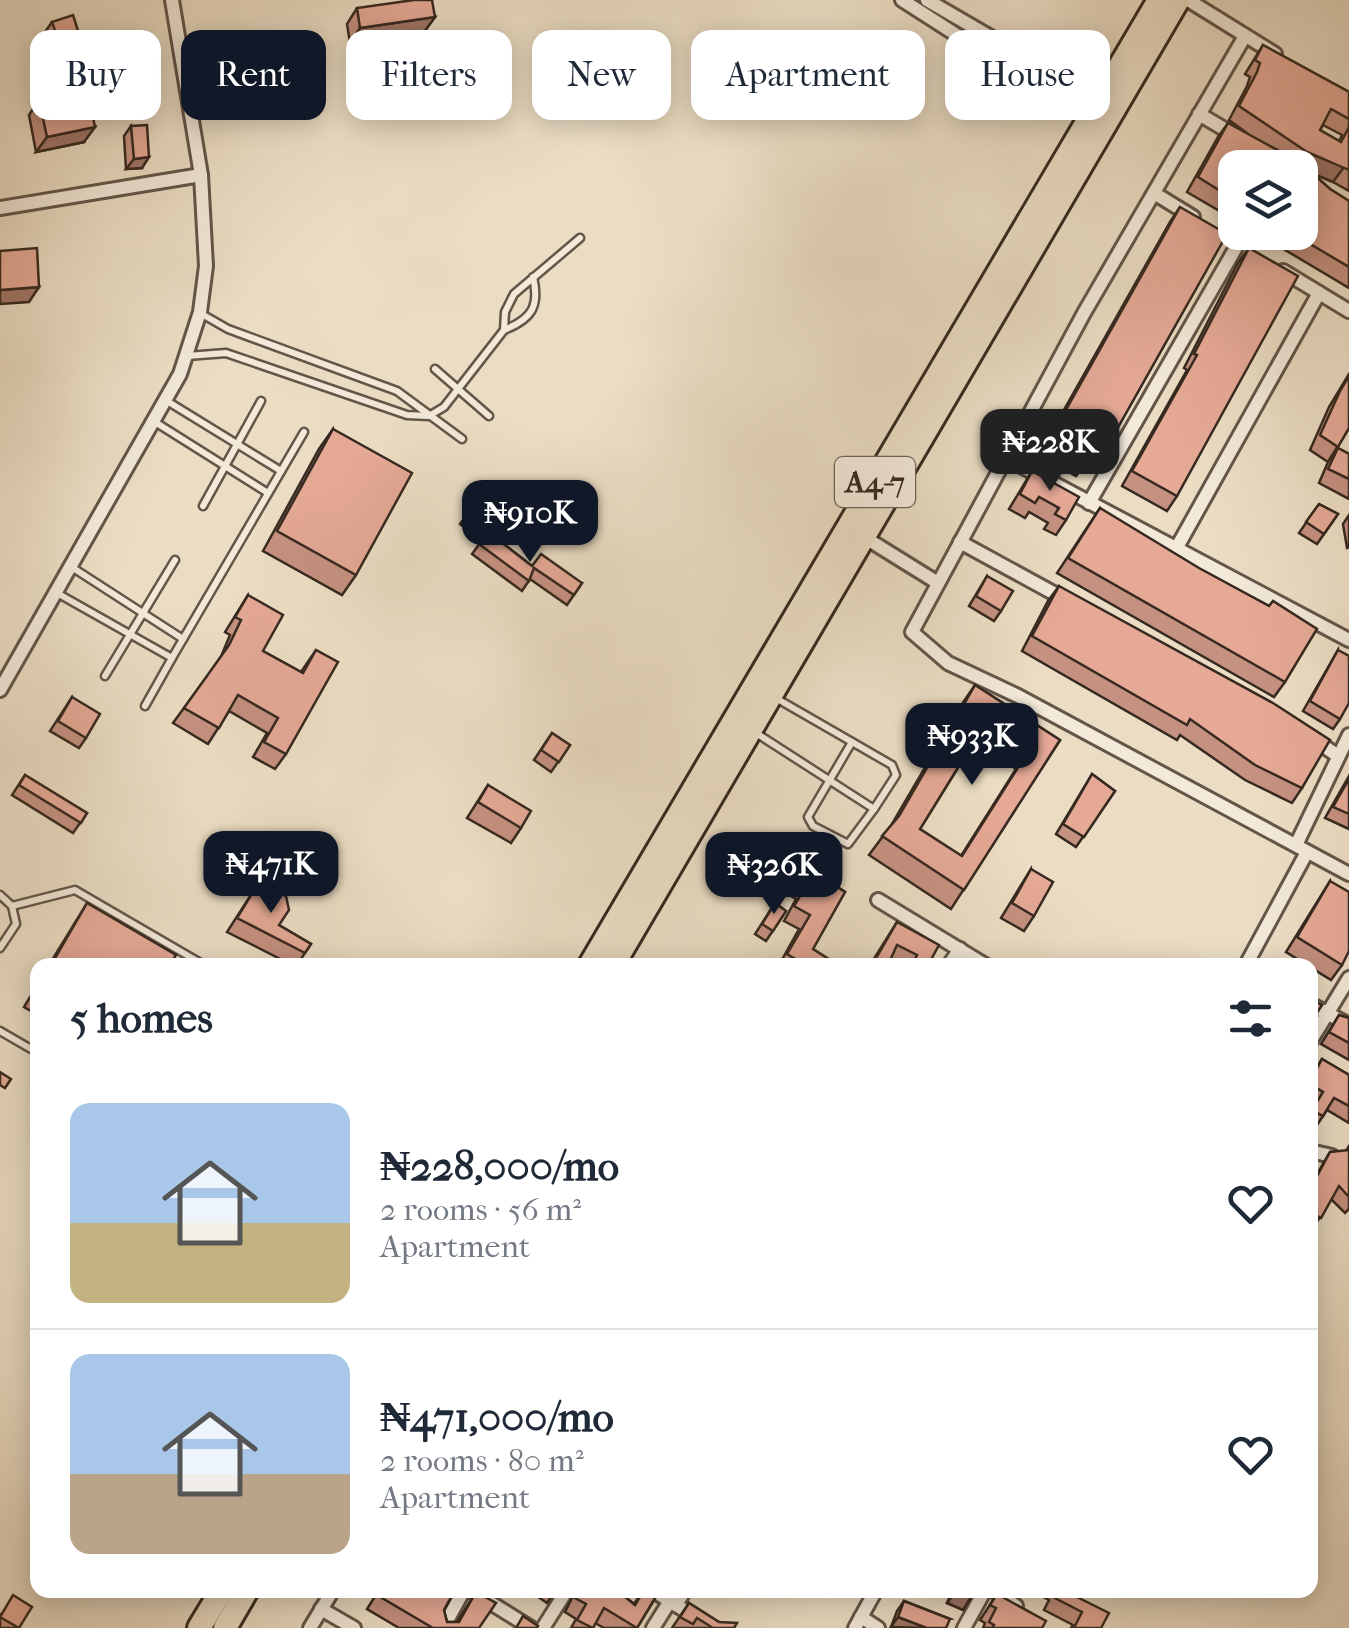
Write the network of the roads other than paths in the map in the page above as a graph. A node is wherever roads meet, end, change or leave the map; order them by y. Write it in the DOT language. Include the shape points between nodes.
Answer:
graph roads {
  1 [pos="172,0"];
  2 [pos="902,0"];
  3 [pos="927,0"];
  4 [pos="1159,0"];
  5 [pos="1178,0"];
  6 [pos="1188,0"];
  7 [pos="955,30"];
  8 [pos="973,30"];
  9 [pos="1245,36"];
  10 [pos="1290,62"];
  11 [pos="1110,98"];
  12 [pos="1110,102"];
  13 [pos="1200,114"];
  14 [pos="1098,120"];
  15 [pos="1099,120"];
  16 [pos="1243,141"];
  17 [pos="201,175"];
  18 [pos="1154,193"];
  19 [pos="0,208"];
  20 [pos="1204,224"];
  21 [pos="580,238"];
  22 [pos="1235,250"];
  23 [pos="1248,250"];
  24 [pos="1254,254"];
  25 [pos="1271,264"];
  26 [pos="533,277"];
  27 [pos="1319,293"];
  28 [pos="1349,311"];
  29 [pos="200,312"];
  30 [pos="504,330"];
  31 [pos="186,356"];
  32 [pos="435,369"];
  33 [pos="459,388"];
  34 [pos="165,400"];
  35 [pos="261,402"];
  36 [pos="429,416"];
  37 [pos="489,416"];
  38 [pos="152,421"];
  39 [pos="304,432"];
  40 [pos="462,438"];
  41 [pos="237,444"];
  42 [pos="1006,458"];
  43 [pos="225,466"];
  44 [pos="281,471"];
  45 [pos="268,493"];
  46 [pos="1089,502"];
  47 [pos="203,506"];
  48 [pos="864,538"];
  49 [pos="960,542"];
  50 [pos="1176,548"];
  51 [pos="175,560"];
  52 [pos="70,566"];
  53 [pos="938,583"];
  54 [pos="56,592"];
  55 [pos="1080,607"];
  56 [pos="143,613"];
  57 [pos="131,635"];
  58 [pos="183,639"];
  59 [pos="1349,640"];
  60 [pos="172,658"];
  61 [pos="105,676"];
  62 [pos="1,685"];
  63 [pos="771,696"];
  64 [pos="146,706"];
  65 [pos="1296,728"];
  66 [pos="751,730"];
  67 [pos="1349,735"];
  68 [pos="852,742"];
  69 [pos="1338,756"];
  70 [pos="828,779"];
  71 [pos="874,808"];
  72 [pos="1302,848"];
  73 [pos="1349,874"];
  74 [pos="0,895"];
  75 [pos="878,900"];
  76 [pos="12,906"];
  77 [pos="0,948"];
  78 [pos="960,949"];
  79 [pos="192,958"];
  80 [pos="594,958"];
  81 [pos="617,958"];
  82 [pos="954,958"];
  83 [pos="974,958"];
  84 [pos="1249,958"];
  85 [pos="1349,978"];
  86 [pos="1318,1008"];
  87 [pos="1328,1014"];
  88 [pos="1349,1025"];
  89 [pos="1318,1030"];
  90 [pos="0,1031"];
  91 [pos="30,1048"];
  92 [pos="1318,1153"];
  93 [pos="1332,1156"];
  94 [pos="217,1598"];
  95 [pos="242,1598"];
  96 [pos="328,1598"];
  97 [pos="462,1598"];
  98 [pos="480,1598"];
  99 [pos="561,1598"];
  100 [pos="665,1598"];
  101 [pos="678,1598"];
  102 [pos="872,1598"];
  103 [pos="981,1598"];
  104 [pos="1005,1598"];
  105 [pos="673,1603"];
  106 [pos="322,1608"];
  107 [pos="1035,1618"];
  108 [pos="858,1622"];
  109 [pos="199,1628"];
  110 [pos="225,1628"];
  111 [pos="310,1628"];
  112 [pos="354,1628"];
  113 [pos="443,1628"];
  114 [pos="531,1628"];
  115 [pos="542,1628"];
  116 [pos="653,1628"];
  117 [pos="713,1628"];
  118 [pos="878,1628"];
  119 [pos="964,1628"];
  1 -- 17 [label="street"];
  2 -- 7 [label="street"];
  3 -- 8 [label="street"];
  4 -- 11 [label="highway, A4-7"];
  5 -- 12 [label="highway, A4-7"];
  6 -- 9 [label="street"];
  9 -- 10 [label="street"];
  9 -- 13 [label="street"];
  13 -- 16 [label="street"];
  13 -- 18 [label="street"];
  14 -- 80 [label="highway, A4-7"];
  15 -- 48 [label="highway, A4-7"];
  17 -- 19 [label="street"];
  17 -- 29 [label="street" via="206,266"];
  18 -- 20 [label="street"];
  18 -- 42 [label="street"];
  21 -- 26 [label="lane"];
  22 -- 46 [label="street"];
  23 -- 24 [label="street"];
  25 -- 27 [label="street"];
  26 -- 30 [label="lane" via="509,302"];
  26 -- 30 [label="lane" via="533,311"];
  27 -- 28 [label="street"];
  27 -- 50 [label="street"];
  29 -- 31 [label="street"];
  29 -- 36 [label="lane" via="397,392"];
  30 -- 33 [label="lane"];
  31 -- 34 [label="street"];
  31 -- 36 [label="lane" via="226,353 407,415"];
  32 -- 33 [label="lane"];
  33 -- 36 [label="lane"];
  33 -- 37 [label="lane"];
  34 -- 38 [label="street"];
  34 -- 41 [label="lane"];
  35 -- 41 [label="lane"];
  36 -- 40 [label="lane"];
  38 -- 43 [label="lane"];
  38 -- 52 [label="street"];
  39 -- 44 [label="lane"];
  41 -- 43 [label="lane"];
  41 -- 44 [label="lane"];
  42 -- 46 [label="street"];
  42 -- 49 [label="street"];
  43 -- 45 [label="lane"];
  43 -- 47 [label="lane"];
  44 -- 45 [label="lane"];
  45 -- 58 [label="lane"];
  46 -- 50 [label="street"];
  48 -- 53 [label="street"];
  48 -- 63 [label="highway, A4-7"];
  49 -- 53 [label="street"];
  49 -- 55 [label="street"];
  50 -- 59 [label="street"];
  51 -- 56 [label="lane"];
  52 -- 54 [label="street"];
  52 -- 56 [label="lane"];
  53 -- 72 [label="street" via="912,632 948,663"];
  54 -- 57 [label="lane"];
  54 -- 62 [label="street"];
  56 -- 57 [label="lane"];
  56 -- 58 [label="lane"];
  57 -- 60 [label="lane"];
  57 -- 61 [label="lane"];
  58 -- 60 [label="lane"];
  60 -- 64 [label="lane"];
  63 -- 66 [label="highway, A4-7"];
  63 -- 68 [label="lane"];
  65 -- 69 [label="street"];
  66 -- 70 [label="lane"];
  66 -- 81 [label="highway, A4-7"];
  67 -- 69 [label="street"];
  68 -- 70 [label="lane"];
  68 -- 71 [label="lane" via="896,770"];
  69 -- 72 [label="street"];
  70 -- 71 [label="lane"];
  70 -- 71 [label="lane" via="807,812 813,826 848,844"];
  72 -- 73 [label="street"];
  72 -- 84 [label="street"];
  74 -- 76 [label="lane"];
  75 -- 78 [label="street"];
  76 -- 77 [label="lane" via="13,933"];
  76 -- 79 [label="lane" via="75,890"];
  78 -- 82 [label="street"];
  78 -- 83 [label="street"];
  85 -- 87 [label="street"];
  86 -- 87 [label="street"];
  87 -- 88 [label="street"];
  87 -- 89 [label="street"];
  90 -- 91 [label="lane"];
  92 -- 93 [label="street"];
  94 -- 109 [label="highway"];
  95 -- 110 [label="highway"];
  96 -- 106 [label="street"];
  97 -- 113 [label="street"];
  98 -- 114 [label="street"];
  99 -- 115 [label="street"];
  100 -- 105 [label="street"];
  101 -- 105 [label="street"];
  102 -- 108 [label="street"];
  103 -- 119 [label="street"];
  104 -- 107 [label="street"];
  105 -- 116 [label="street"];
  105 -- 117 [label="street"];
  106 -- 111 [label="street"];
  106 -- 112 [label="street"];
  108 -- 118 [label="street"];
}
